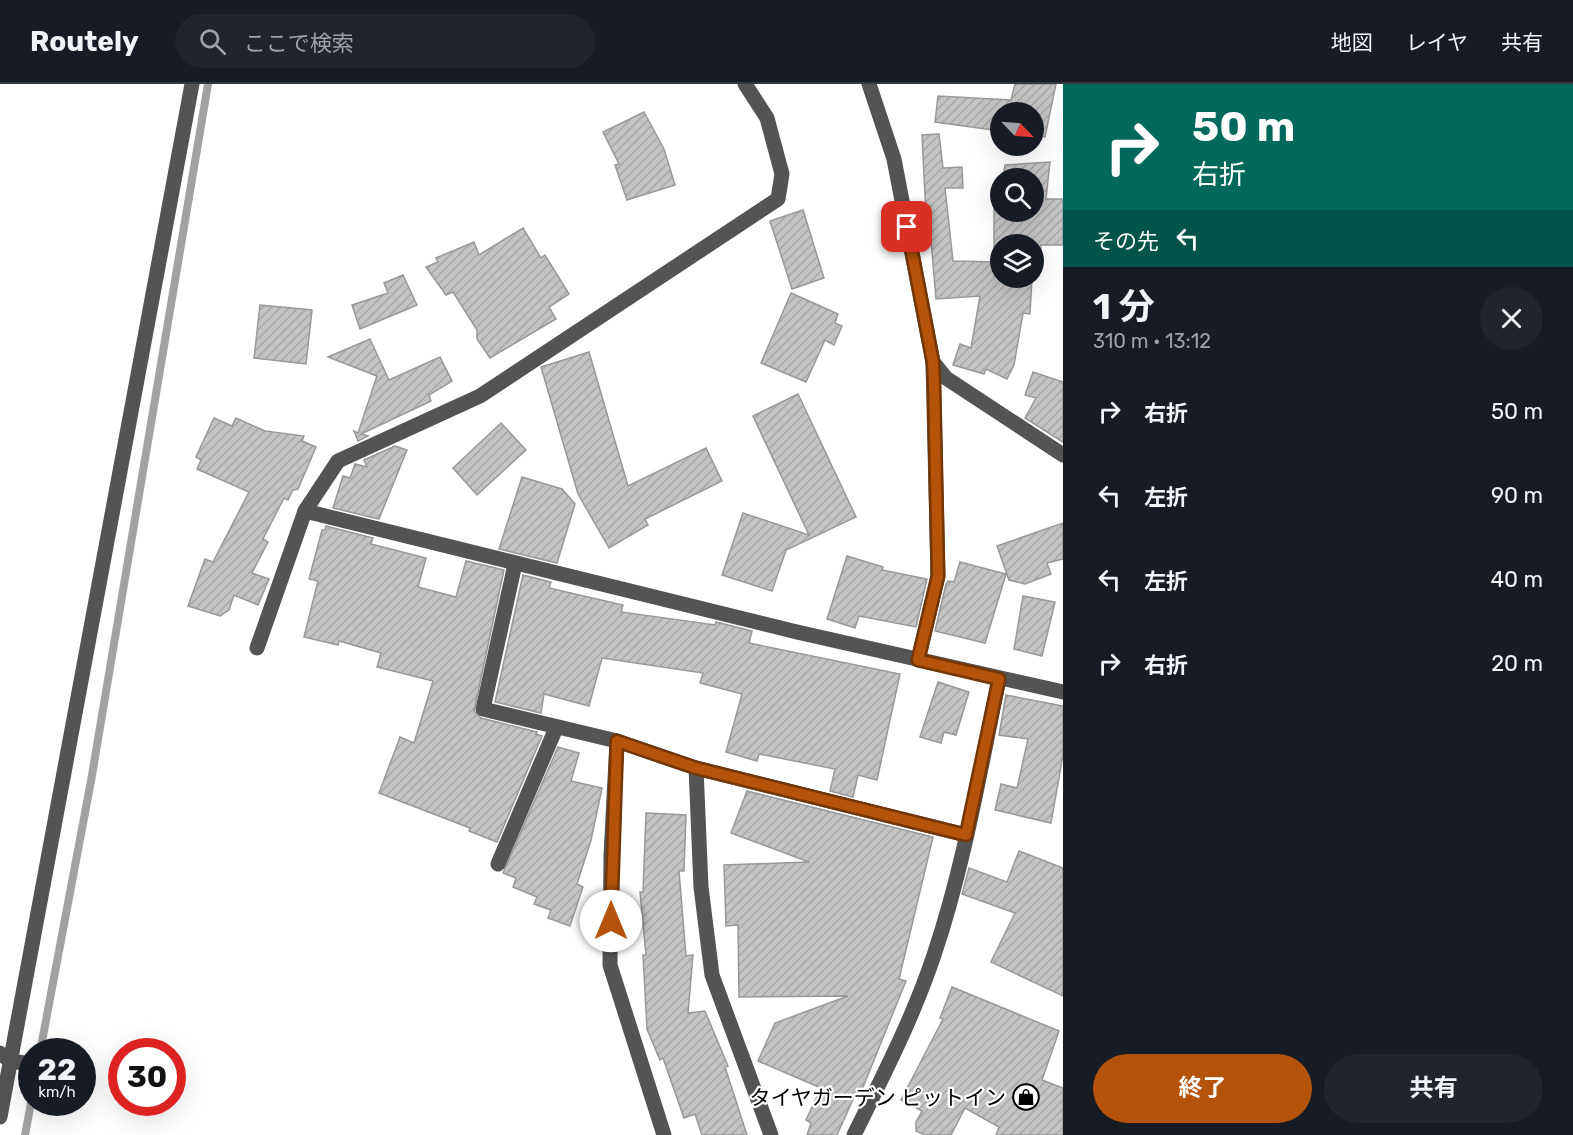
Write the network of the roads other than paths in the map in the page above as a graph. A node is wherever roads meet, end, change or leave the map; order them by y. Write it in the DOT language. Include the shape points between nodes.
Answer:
graph roads {
  1 [pos="192,84"];
  2 [pos="745,84"];
  3 [pos="869,84"];
  4 [pos="933,362"];
  5 [pos="1063,454"];
  6 [pos="305,511"];
  7 [pos="515,564"];
  8 [pos="257,648"];
  9 [pos="918,660"];
  10 [pos="999,679"];
  11 [pos="1063,692"];
  12 [pos="556,728"];
  13 [pos="617,741"];
  14 [pos="696,768"];
  15 [pos="966,835"];
  16 [pos="498,864"];
  17 [pos="16,1060"];
  18 [pos="0,1118"];
  19 [pos="664,1135"];
  20 [pos="771,1135"];
  21 [pos="854,1135"];
  1 -- 17 [label="street"];
  2 -- 6 [label="street" via="767,118 782,174 778,199 480,396 338,461"];
  3 -- 4 [label="street" via="894,159"];
  4 -- 5 [label="street" via="946,378"];
  4 -- 9 [label="street" via="938,576"];
  6 -- 7 [label="street"];
  6 -- 8 [label="street"];
  7 -- 9 [label="street"];
  7 -- 12 [label="street" via="483,709"];
  9 -- 10 [label="street"];
  10 -- 11 [label="street"];
  10 -- 15 [label="street"];
  12 -- 13 [label="street"];
  12 -- 16 [label="street"];
  13 -- 14 [label="street"];
  13 -- 19 [label="street" via="610,965"];
  14 -- 15 [label="street"];
  14 -- 20 [label="street" via="700,887 712,975"];
  15 -- 21 [label="street" via="930,965 901,1041"];
  17 -- 18 [label="street"];
}
